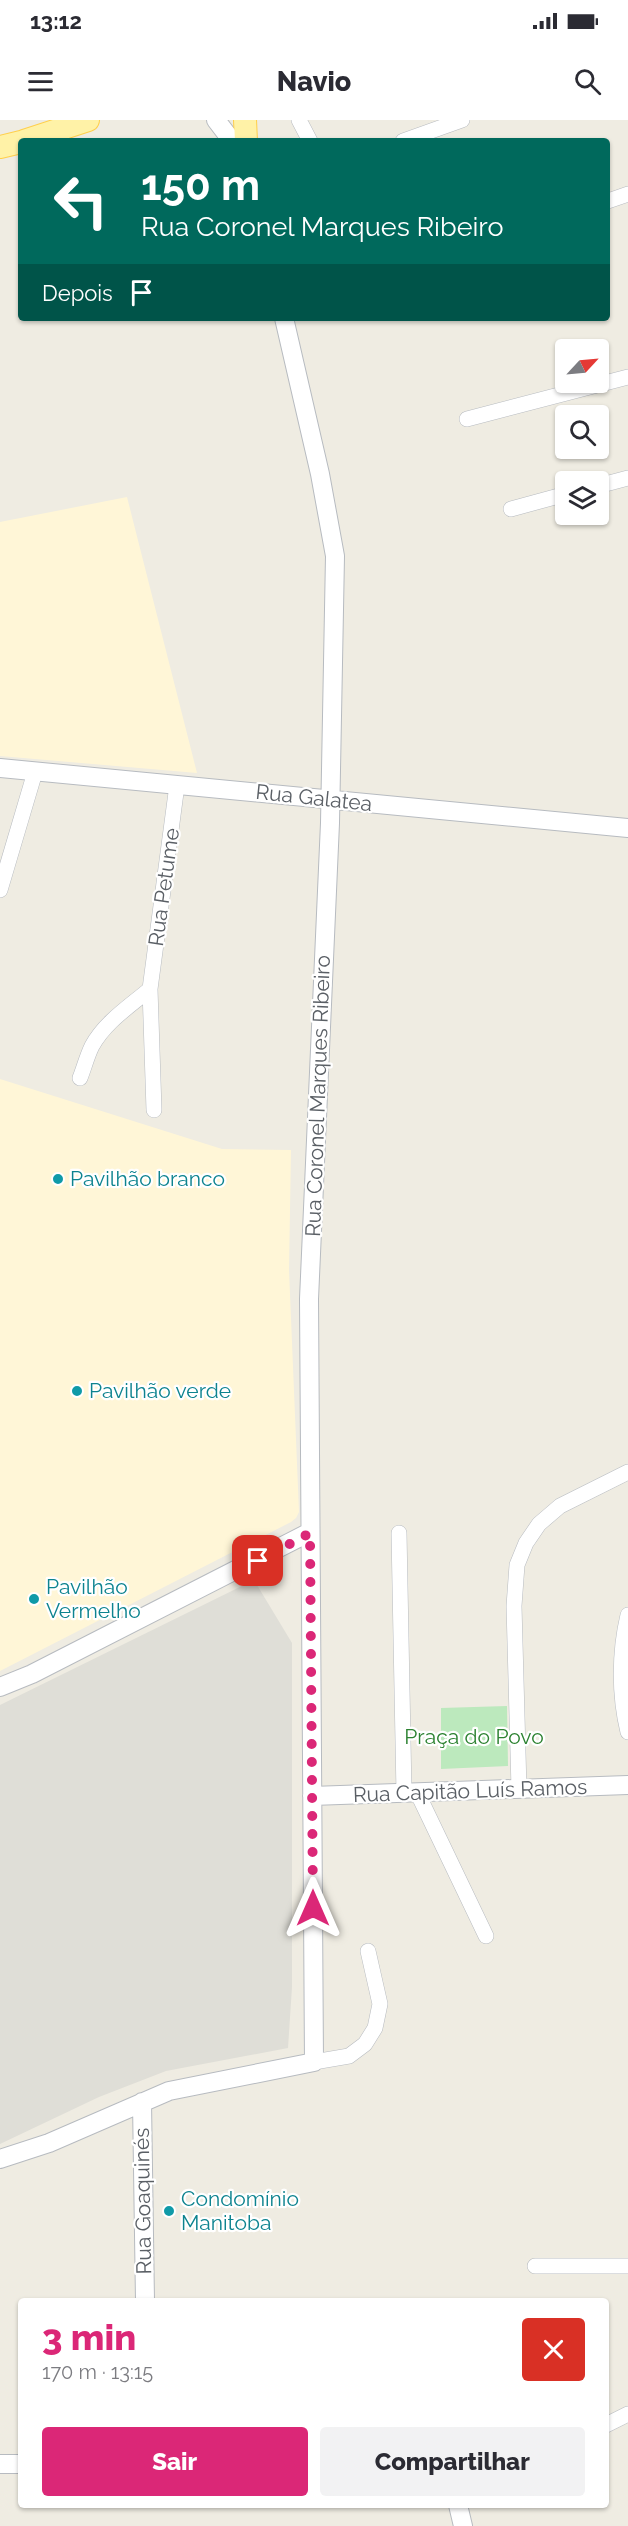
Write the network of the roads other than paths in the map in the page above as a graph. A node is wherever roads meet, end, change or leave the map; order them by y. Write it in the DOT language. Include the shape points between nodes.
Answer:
graph roads {
  1 [pos="88,120"];
  2 [pos="216,120"];
  3 [pos="236,120"];
  4 [pos="245,120"];
  5 [pos="299,120"];
  6 [pos="462,120"];
  7 [pos="31,138"];
  8 [pos="229,138"];
  9 [pos="243,138"];
  10 [pos="244,138"];
  11 [pos="308,138"];
  12 [pos="411,138"];
  13 [pos="18,142"];
  14 [pos="0,147"];
  15 [pos="628,194"];
  16 [pos="610,200"];
  17 [pos="285,321"];
  18 [pos="628,377"];
  19 [pos="468,418"];
  20 [pos="628,478"];
  21 [pos="609,483"];
  22 [pos="555,498"];
  23 [pos="511,509"];
  24 [pos="0,768"];
  25 [pos="35,772"];
  26 [pos="177,785"];
  27 [pos="331,800"];
  28 [pos="628,828"];
  29 [pos="0,890"];
  30 [pos="150,989"];
  31 [pos="80,1078"];
  32 [pos="154,1110"];
  33 [pos="628,1472"];
  34 [pos="310,1533"];
  35 [pos="399,1533"];
  36 [pos="628,1616"];
  37 [pos="0,1687"];
  38 [pos="628,1732"];
  39 [pos="628,1785"];
  40 [pos="519,1789"];
  41 [pos="410,1792"];
  42 [pos="312,1796"];
  43 [pos="486,1936"];
  44 [pos="368,1952"];
  45 [pos="314,2062"];
  46 [pos="142,2102"];
  47 [pos="0,2159"];
  48 [pos="535,2266"];
  49 [pos="628,2266"];
  50 [pos="145,2298"];
  51 [pos="628,2414"];
  52 [pos="609,2424"];
  53 [pos="0,2464"];
  54 [pos="18,2464"];
  55 [pos="459,2508"];
  56 [pos="463,2526"];
  1 -- 7 [label="main road"];
  2 -- 8 [label="street"];
  3 -- 9 [label="street"];
  4 -- 10 [label="main road"];
  5 -- 11 [label="street"];
  6 -- 12 [label="street"];
  13 -- 14 [label="main road"];
  15 -- 16 [label="street"];
  17 -- 27 [label="street, Rua Coronel Marques Ribeiro" via="335,556"];
  18 -- 19 [label="street"];
  20 -- 21 [label="street"];
  22 -- 23 [label="street"];
  24 -- 25 [label="street, Rua Galatea"];
  25 -- 26 [label="street, Rua Galatea"];
  25 -- 29 [label="street"];
  26 -- 27 [label="street, Rua Galatea"];
  26 -- 30 [label="street, Rua Petume"];
  27 -- 28 [label="street, Rua Galatea"];
  27 -- 34 [label="street, Rua Coronel Marques Ribeiro" via="309,1299"];
  30 -- 31 [label="street" via="102,1032"];
  30 -- 32 [label="street, Rua Petume"];
  33 -- 40 [label="street" via="560,1506 539,1524 517,1565 514,1606"];
  34 -- 37 [label="street"];
  34 -- 42 [label="street, Rua Coronel Marques Ribeiro"];
  35 -- 41 [label="street"];
  36 -- 38 [label="street" via="623,1637 622,1680"];
  39 -- 40 [label="street, Rua Capitão Luís Ramos"];
  40 -- 41 [label="street, Rua Capitão Luís Ramos"];
  41 -- 42 [label="street, Rua Capitão Luís Ramos"];
  41 -- 43 [label="street"];
  42 -- 45 [label="street, Rua Coronel Marques Ribeiro"];
  44 -- 45 [label="street" via="380,2004 375,2028 365,2044 349,2056"];
  45 -- 46 [label="street" via="197,2084"];
  46 -- 47 [label="street" via="49,2143"];
  46 -- 50 [label="street, Rua Goaquinés"];
  48 -- 49 [label="street"];
  51 -- 52 [label="street"];
  53 -- 54 [label="street"];
  55 -- 56 [label="street"];
}
